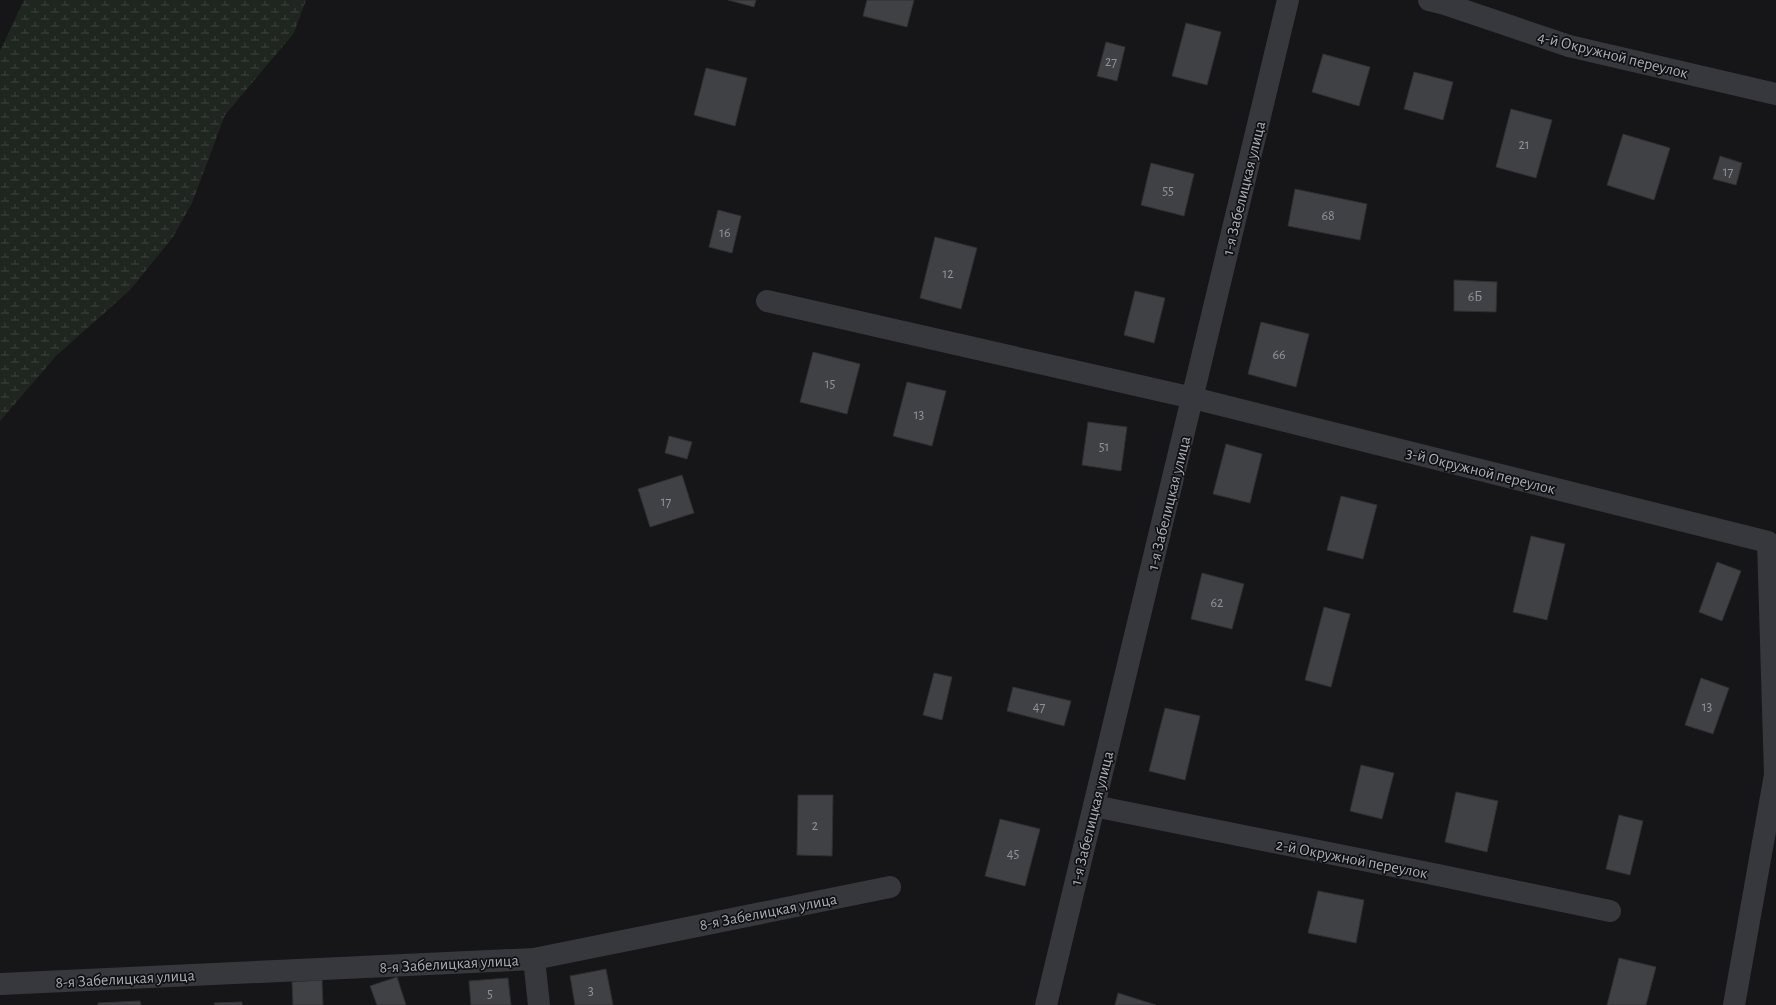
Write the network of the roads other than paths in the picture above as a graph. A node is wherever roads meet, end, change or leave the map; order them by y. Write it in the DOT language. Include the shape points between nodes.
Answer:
graph roads {
  1 [pos="1288,0"];
  2 [pos="1429,0"];
  3 [pos="1776,94"];
  4 [pos="766,302"];
  5 [pos="1193,398"];
  6 [pos="1094,806"];
  7 [pos="890,887"];
  8 [pos="1610,911"];
  9 [pos="534,959"];
  10 [pos="1,984"];
  11 [pos="539,1005"];
  12 [pos="1046,1005"];
  13 [pos="1734,1005"];
  1 -- 5 [label="street, 1-я Забелицкая улица"];
  2 -- 3 [label="street, 4-й Окружной переулок" via="1569,46"];
  4 -- 5 [label="street, 3-й Окружной переулок"];
  5 -- 6 [label="street, 1-я Забелицкая улица"];
  5 -- 13 [label="street, 3-й Окружной переулок" via="1768,542 1775,775"];
  6 -- 8 [label="street, 2-й Окружной переулок"];
  6 -- 12 [label="street, 1-я Забелицкая улица"];
  7 -- 9 [label="street, 8-я Забелицкая улица"];
  9 -- 10 [label="street, 8-я Забелицкая улица"];
  9 -- 11 [label="street"];
}
